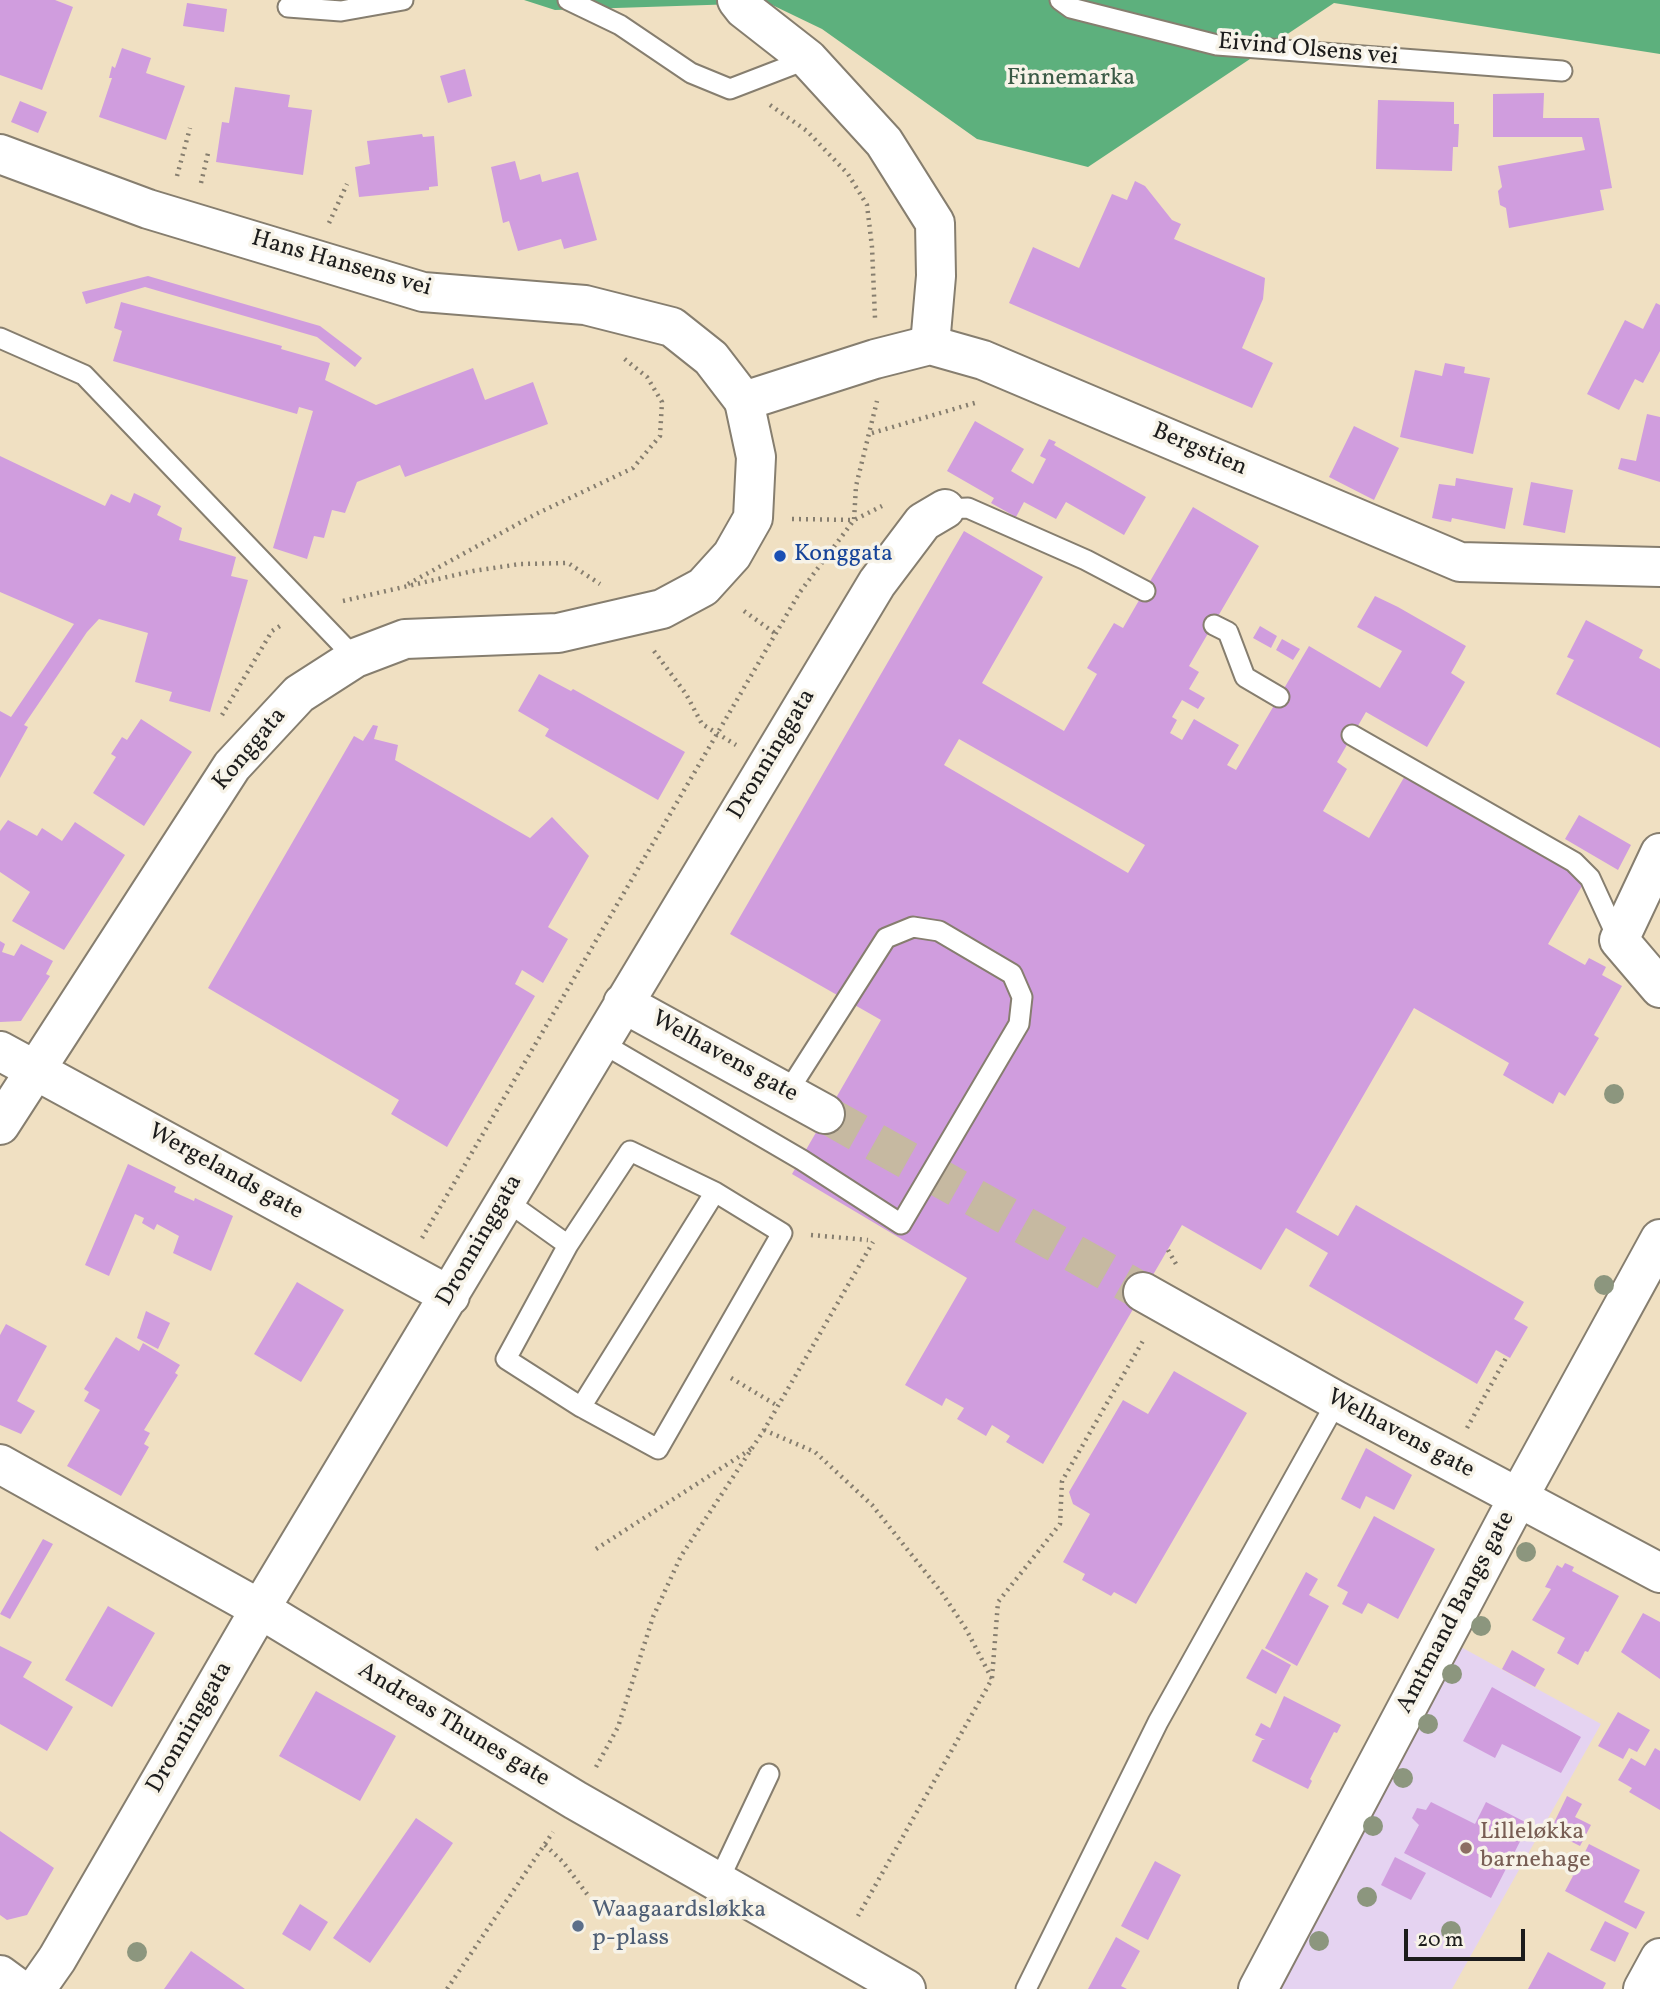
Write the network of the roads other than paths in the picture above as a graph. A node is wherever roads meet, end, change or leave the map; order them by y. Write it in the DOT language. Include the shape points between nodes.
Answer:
graph roads {
  1 [pos="403,0"];
  2 [pos="568,0"];
  3 [pos="737,0"];
  4 [pos="1060,0"];
  5 [pos="288,7"];
  6 [pos="808,59"];
  7 [pos="1562,71"];
  8 [pos="0,154"];
  9 [pos="0,338"];
  10 [pos="930,345"];
  11 [pos="744,401"];
  12 [pos="945,509"];
  13 [pos="1660,567"];
  14 [pos="1145,591"];
  15 [pos="1214,625"];
  16 [pos="355,658"];
  17 [pos="1279,697"];
  18 [pos="1352,736"];
  19 [pos="1660,853"];
  20 [pos="1619,940"];
  21 [pos="1660,988"];
  22 [pos="623,1003"];
  23 [pos="600,1042"];
  24 [pos="0,1051"];
  25 [pos="35,1070"];
  26 [pos="787,1093"];
  27 [pos="825,1114"];
  28 [pos="0,1125"];
  29 [pos="715,1192"];
  30 [pos="505,1200"];
  31 [pos="1660,1239"];
  32 [pos="568,1245"];
  33 [pos="450,1296"];
  34 [pos="1154,1297"];
  35 [pos="1337,1401"];
  36 [pos="581,1408"];
  37 [pos="0,1464"];
  38 [pos="1518,1498"];
  39 [pos="1660,1573"];
  40 [pos="260,1609"];
  41 [pos="769,1774"];
  42 [pos="718,1882"];
  43 [pos="1660,1958"];
  44 [pos="0,1976"];
  45 [pos="19,1989"];
  46 [pos="36,1989"];
  47 [pos="906,1989"];
  48 [pos="1026,1989"];
  49 [pos="1258,1989"];
  50 [pos="1643,1989"];
  1 -- 5 [label="lane" via="341,11"];
  2 -- 6 [label="lane" via="620,25 691,73 730,89"];
  3 -- 6 [label="street"];
  4 -- 7 [label="lane, Eivind Olsens vei" via="1071,8 1217,45"];
  6 -- 10 [label="street" via="884,142 935,223"];
  8 -- 11 [label="street, Hans Hansens vei" via="166,214 423,292 585,305 672,327 711,358"];
  9 -- 16 [label="lane" via="84,375"];
  10 -- 11 [label="street"];
  10 -- 13 [label="street, Bergstien" via="983,360 1460,562"];
  11 -- 16 [label="street, Konggata" via="756,457 753,518 732,555 703,587 662,609 558,633 405,639"];
  12 -- 14 [label="lane" via="968,508"];
  12 -- 22 [label="street, Dronninggata" via="923,522 877,583"];
  15 -- 17 [label="lane" via="1227,632 1245,677"];
  16 -- 25 [label="street, Konggata" via="299,694 232,766"];
  18 -- 20 [label="lane" via="1574,862 1590,878"];
  19 -- 20 [label="street"];
  20 -- 21 [label="street"];
  22 -- 23 [label="street, Dronninggata"];
  22 -- 26 [label="street, Welhavens gate"];
  23 -- 26 [label="lane" via="802,1160 901,1224 1019,1024 1022,997 1012,974 939,931 913,927 886,938"];
  23 -- 30 [label="street, Dronninggata"];
  24 -- 25 [label="street, Wergelands gate"];
  25 -- 28 [label="street, Konggata"];
  25 -- 33 [label="street, Wergelands gate"];
  26 -- 27 [label="street, Welhavens gate"];
  29 -- 32 [label="lane" via="631,1150"];
  29 -- 36 [label="lane"];
  29 -- 36 [label="lane" via="782,1233 658,1449"];
  30 -- 32 [label="lane"];
  30 -- 33 [label="street, Dronninggata"];
  31 -- 38 [label="street, Amtmand Bangs gate"];
  32 -- 36 [label="lane" via="506,1359"];
  33 -- 40 [label="street, Dronninggata"];
  34 -- 35 [label="street, Welhavens gate"];
  35 -- 38 [label="street, Welhavens gate"];
  35 -- 48 [label="lane" via="1158,1722"];
  37 -- 40 [label="street, Andreas Thunes gate"];
  38 -- 39 [label="street, Welhavens gate"];
  38 -- 49 [label="street, Amtmand Bangs gate"];
  40 -- 42 [label="street, Andreas Thunes gate"];
  40 -- 46 [label="street, Dronninggata"];
  41 -- 42 [label="lane"];
  42 -- 47 [label="street, Andreas Thunes gate"];
  43 -- 50 [label="street"];
  44 -- 45 [label="street"];
}
